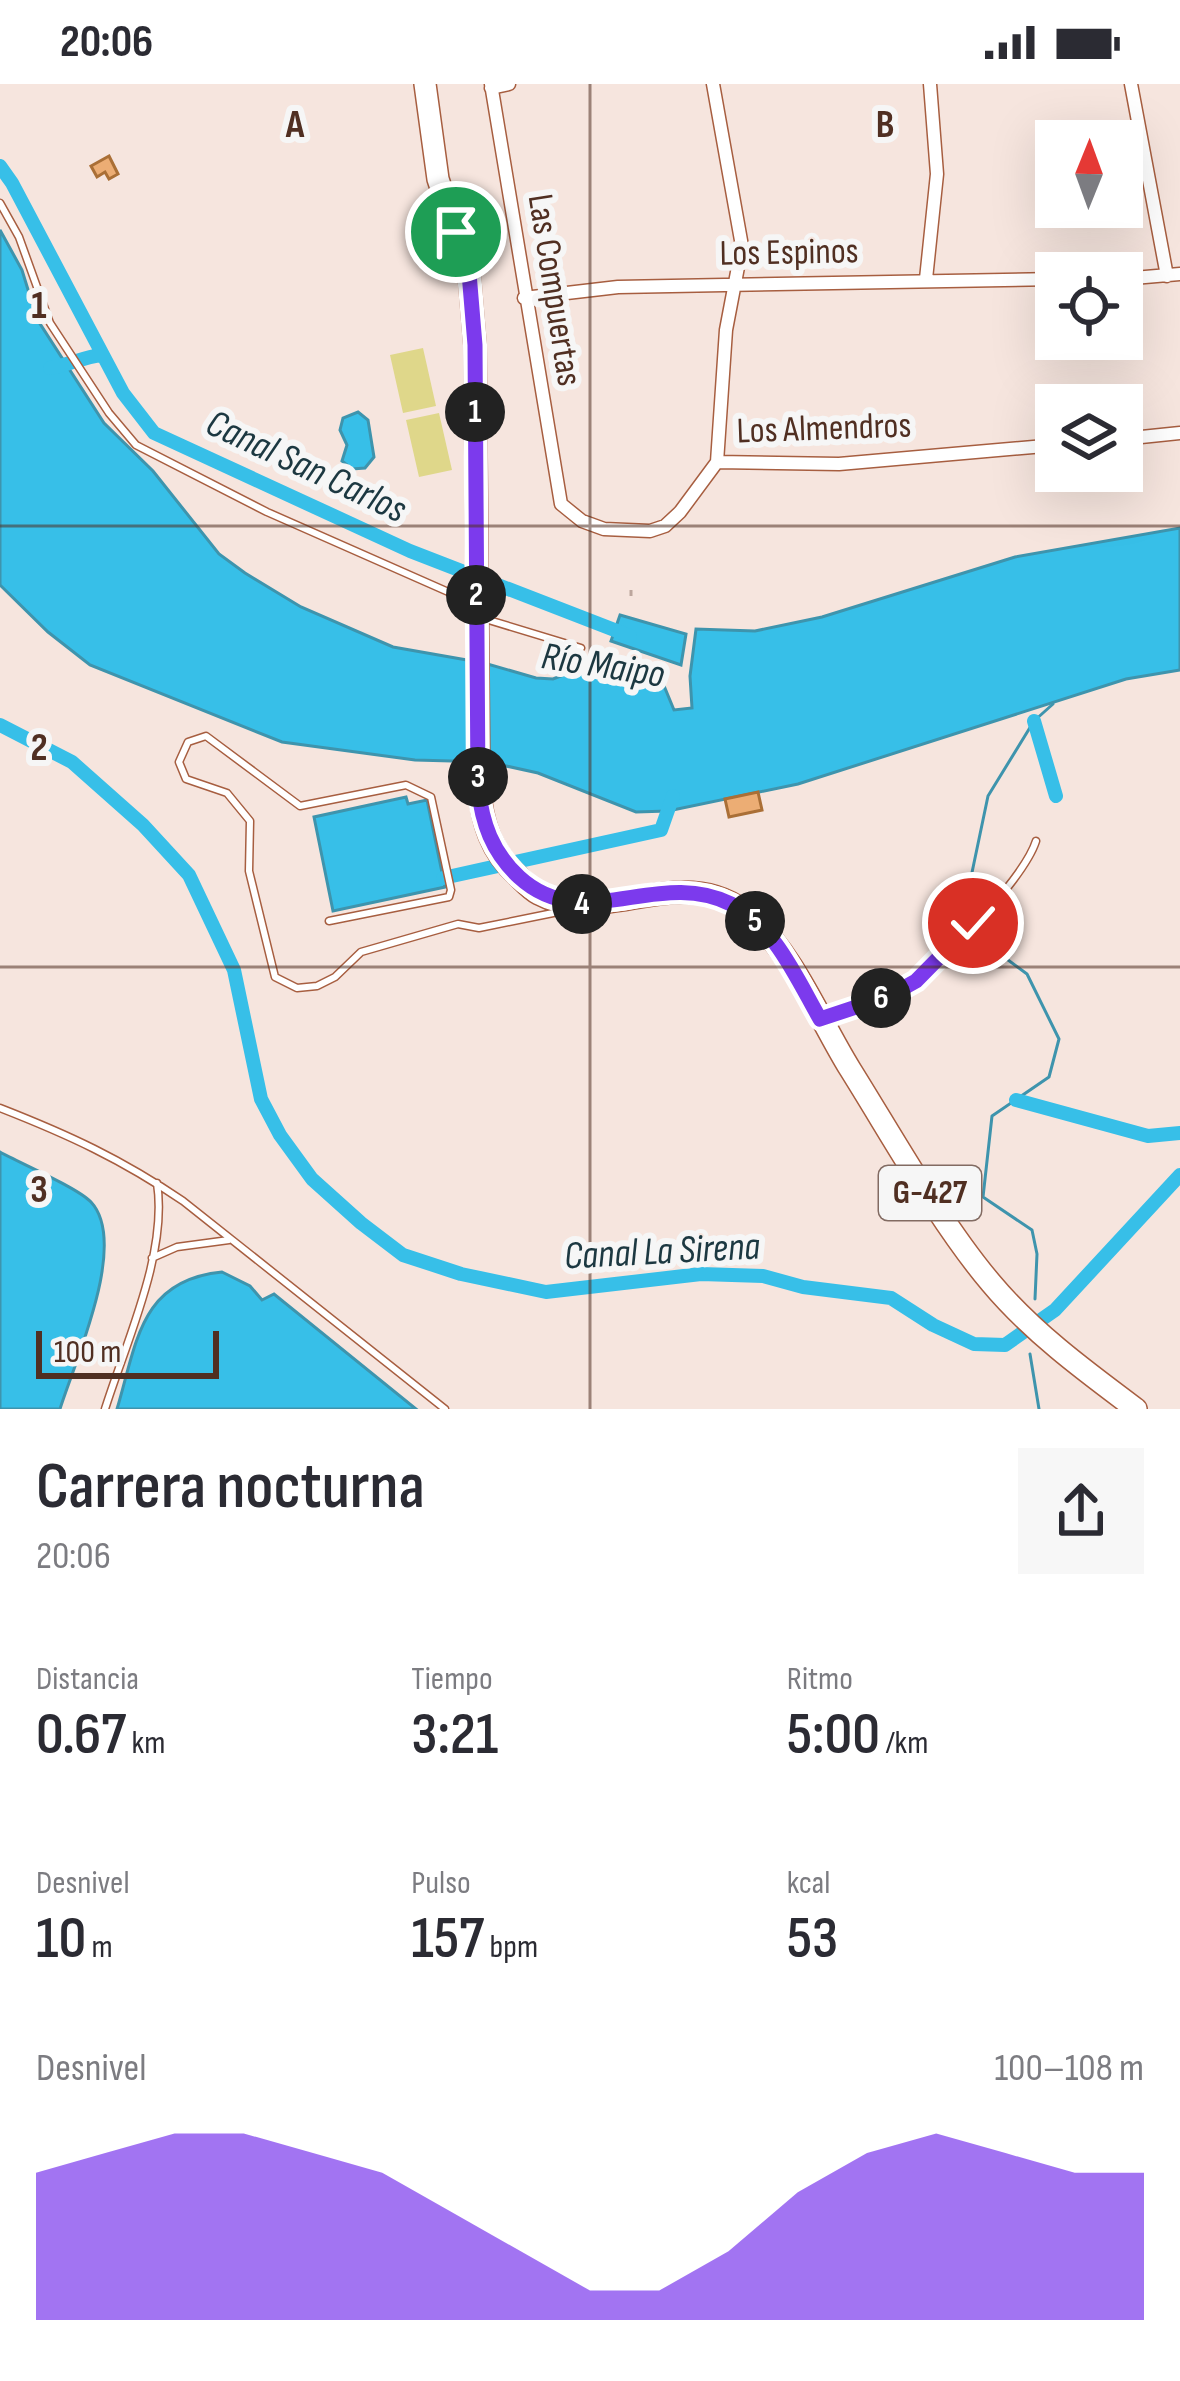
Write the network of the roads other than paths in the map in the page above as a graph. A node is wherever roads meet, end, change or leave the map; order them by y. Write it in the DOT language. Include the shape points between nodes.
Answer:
graph roads {
  1 [pos="425,84"];
  2 [pos="509,84"];
  3 [pos="713,84"];
  4 [pos="930,84"];
  5 [pos="1131,84"];
  6 [pos="491,86"];
  7 [pos="0,203"];
  8 [pos="1174,275"];
  9 [pos="1143,277"];
  10 [pos="926,279"];
  11 [pos="1035,279"];
  12 [pos="737,285"];
  13 [pos="524,298"];
  14 [pos="1180,433"];
  15 [pos="1143,437"];
  16 [pos="1035,447"];
  17 [pos="716,462"];
  18 [pos="561,504"];
  19 [pos="476,606"];
  20 [pos="581,648"];
  21 [pos="1036,842"];
  22 [pos="581,904"];
  23 [pos="329,921"];
  24 [pos="820,1019"];
  25 [pos="0,1108"];
  26 [pos="157,1183"];
  27 [pos="230,1240"];
  28 [pos="152,1258"];
  29 [pos="104,1409"];
  30 [pos="445,1409"];
  31 [pos="1136,1409"];
  1 -- 19 [label="main road" via="438,179 469,273"];
  2 -- 6 [label="street"];
  3 -- 12 [label="street" via="740,225"];
  4 -- 10 [label="street" via="937,174"];
  5 -- 8 [label="street"];
  6 -- 13 [label="street, Las Compuertas"];
  7 -- 19 [label="lane" via="50,323 136,445"];
  8 -- 9 [label="street"];
  10 -- 11 [label="street, Los Espinos"];
  10 -- 12 [label="street, Los Espinos"];
  12 -- 13 [label="street, Los Espinos"];
  12 -- 17 [label="street"];
  13 -- 18 [label="street, Las Compuertas"];
  14 -- 15 [label="street"];
  16 -- 17 [label="street, Los Almendros" via="839,464"];
  17 -- 18 [label="street, Los Almendros" via="680,512 650,531 604,529"];
  19 -- 20 [label="lane"];
  19 -- 22 [label="main road" via="483,817 495,850 538,894"];
  21 -- 24 [label="lane" via="1019,875 916,981"];
  22 -- 23 [label="lane" via="479,928 458,924 361,952 317,986 286,985 274,977 250,871 250,821 226,793 186,779 178,762 196,737 206,736 300,806 406,785 431,797 449,897"];
  22 -- 24 [label="main road, G-427" via="689,892 734,905 768,935"];
  24 -- 31 [label="main road, G-427" via="970,1256 1044,1336"];
  25 -- 26 [label="lane" via="91,1143"];
  26 -- 27 [label="lane"];
  26 -- 28 [label="lane"];
  27 -- 28 [label="lane"];
  27 -- 30 [label="lane"];
  28 -- 29 [label="lane"];
}
